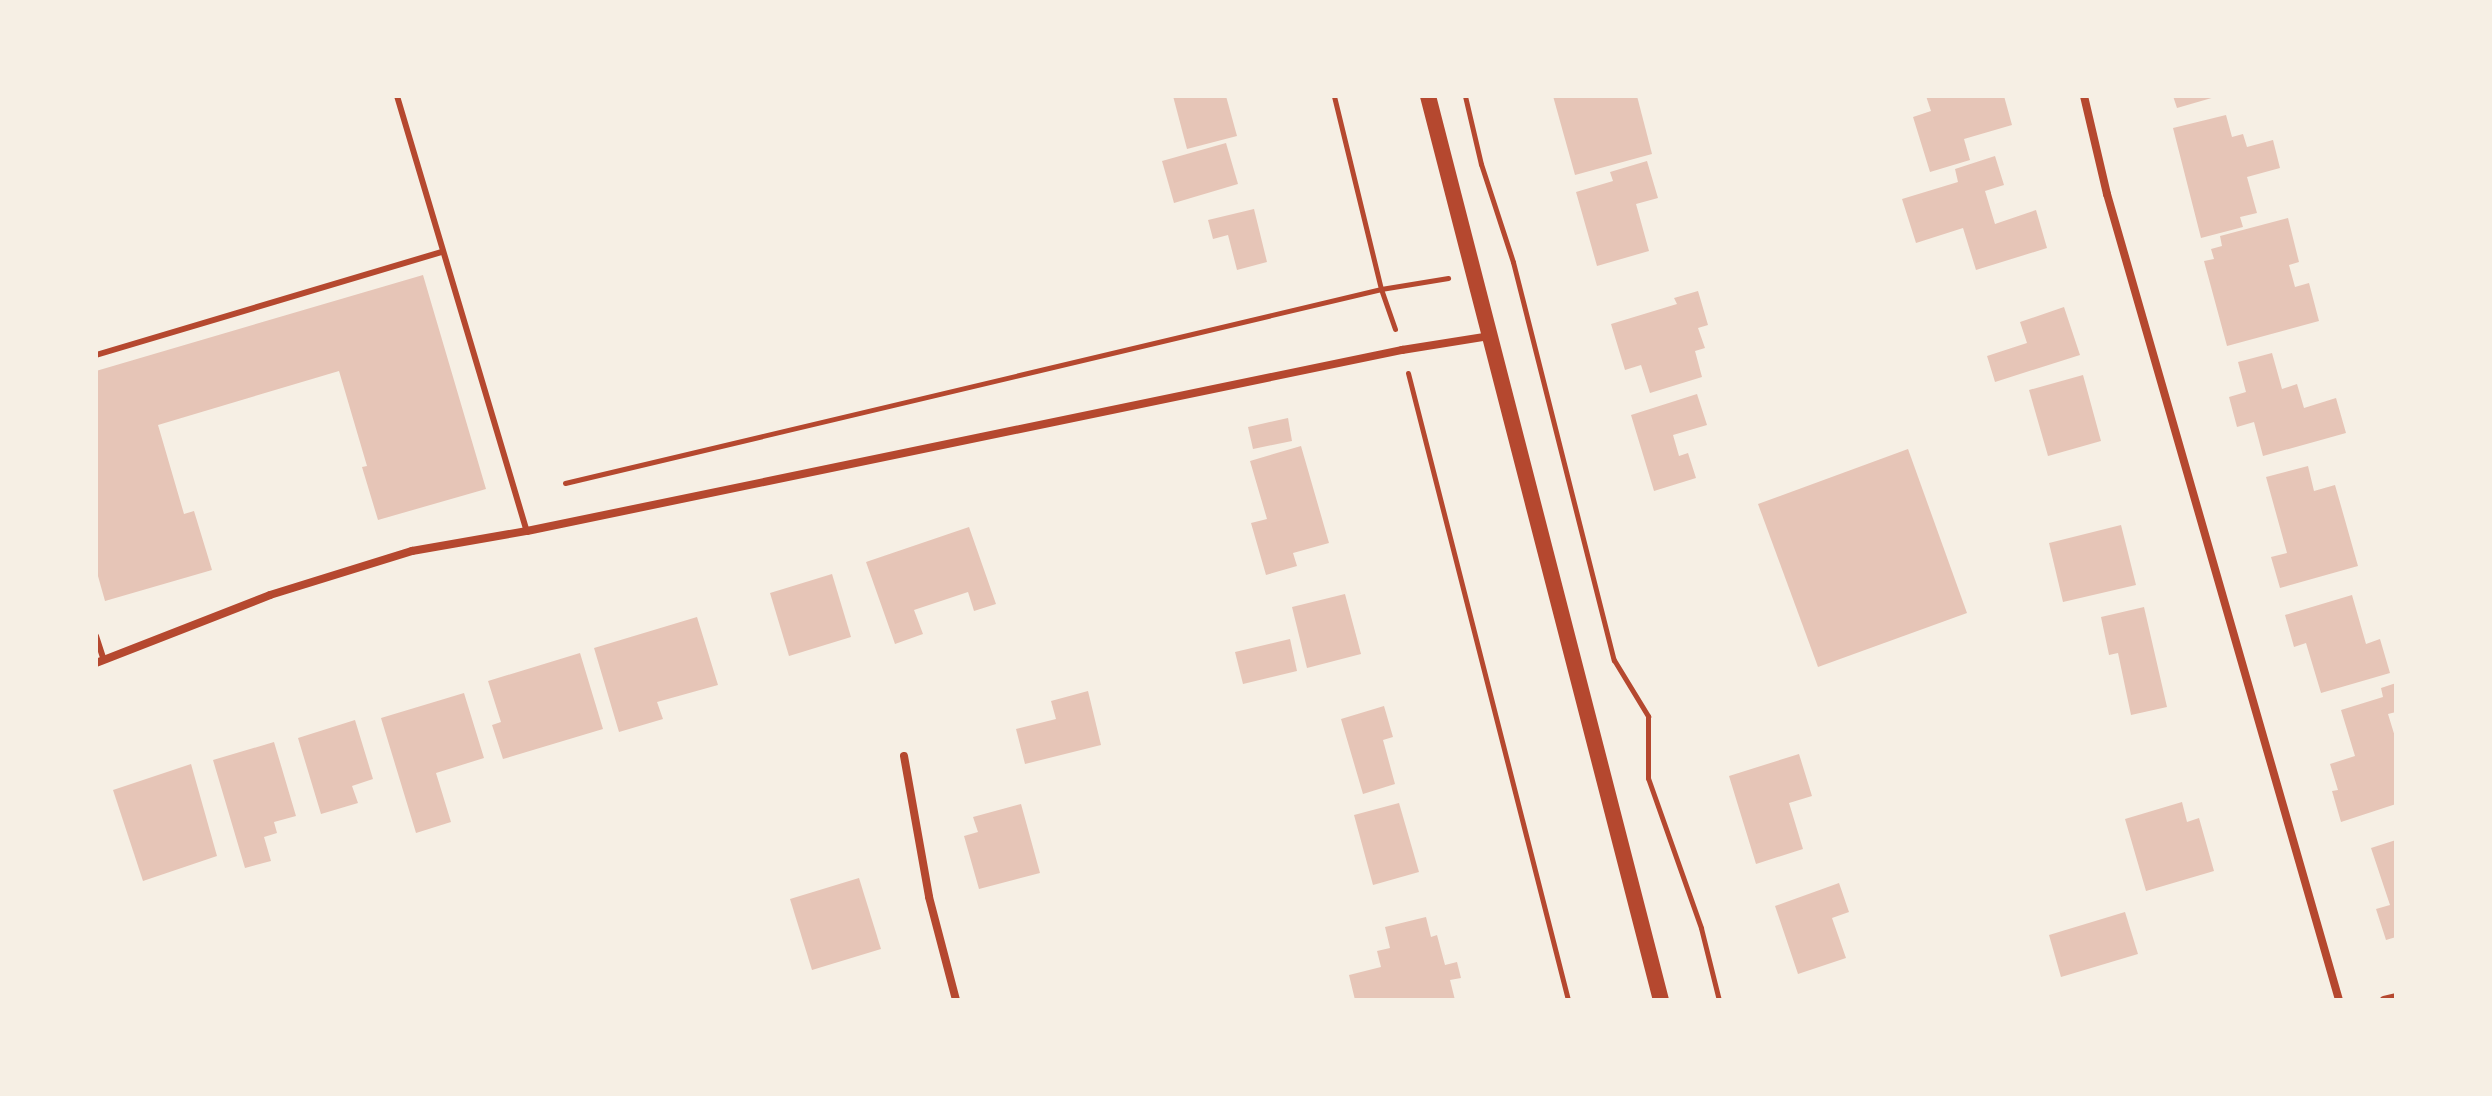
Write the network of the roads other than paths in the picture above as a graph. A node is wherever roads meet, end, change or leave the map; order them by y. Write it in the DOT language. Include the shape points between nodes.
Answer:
graph roads {
  1 [pos="397,96"];
  2 [pos="1428,96"];
  3 [pos="2084,96"];
  4 [pos="442,252"];
  5 [pos="1489,336"];
  6 [pos="96,355"];
  7 [pos="527,531"];
  8 [pos="96,636"];
  9 [pos="100,661"];
  10 [pos="904,756"];
  11 [pos="2396,997"];
  12 [pos="956,1000"];
  13 [pos="1661,1000"];
  14 [pos="2339,1000"];
  15 [pos="2384,1000"];
  1 -- 4 [label="lane"];
  2 -- 5 [label="main road"];
  3 -- 14 [label="street" via="2107,194"];
  4 -- 6 [label="lane"];
  4 -- 7 [label="lane"];
  5 -- 7 [label="street"];
  5 -- 13 [label="main road"];
  7 -- 9 [label="street" via="412,551 270,595"];
  8 -- 9 [label="lane"];
  10 -- 12 [label="street" via="929,897"];
  11 -- 15 [label="street"];
}
